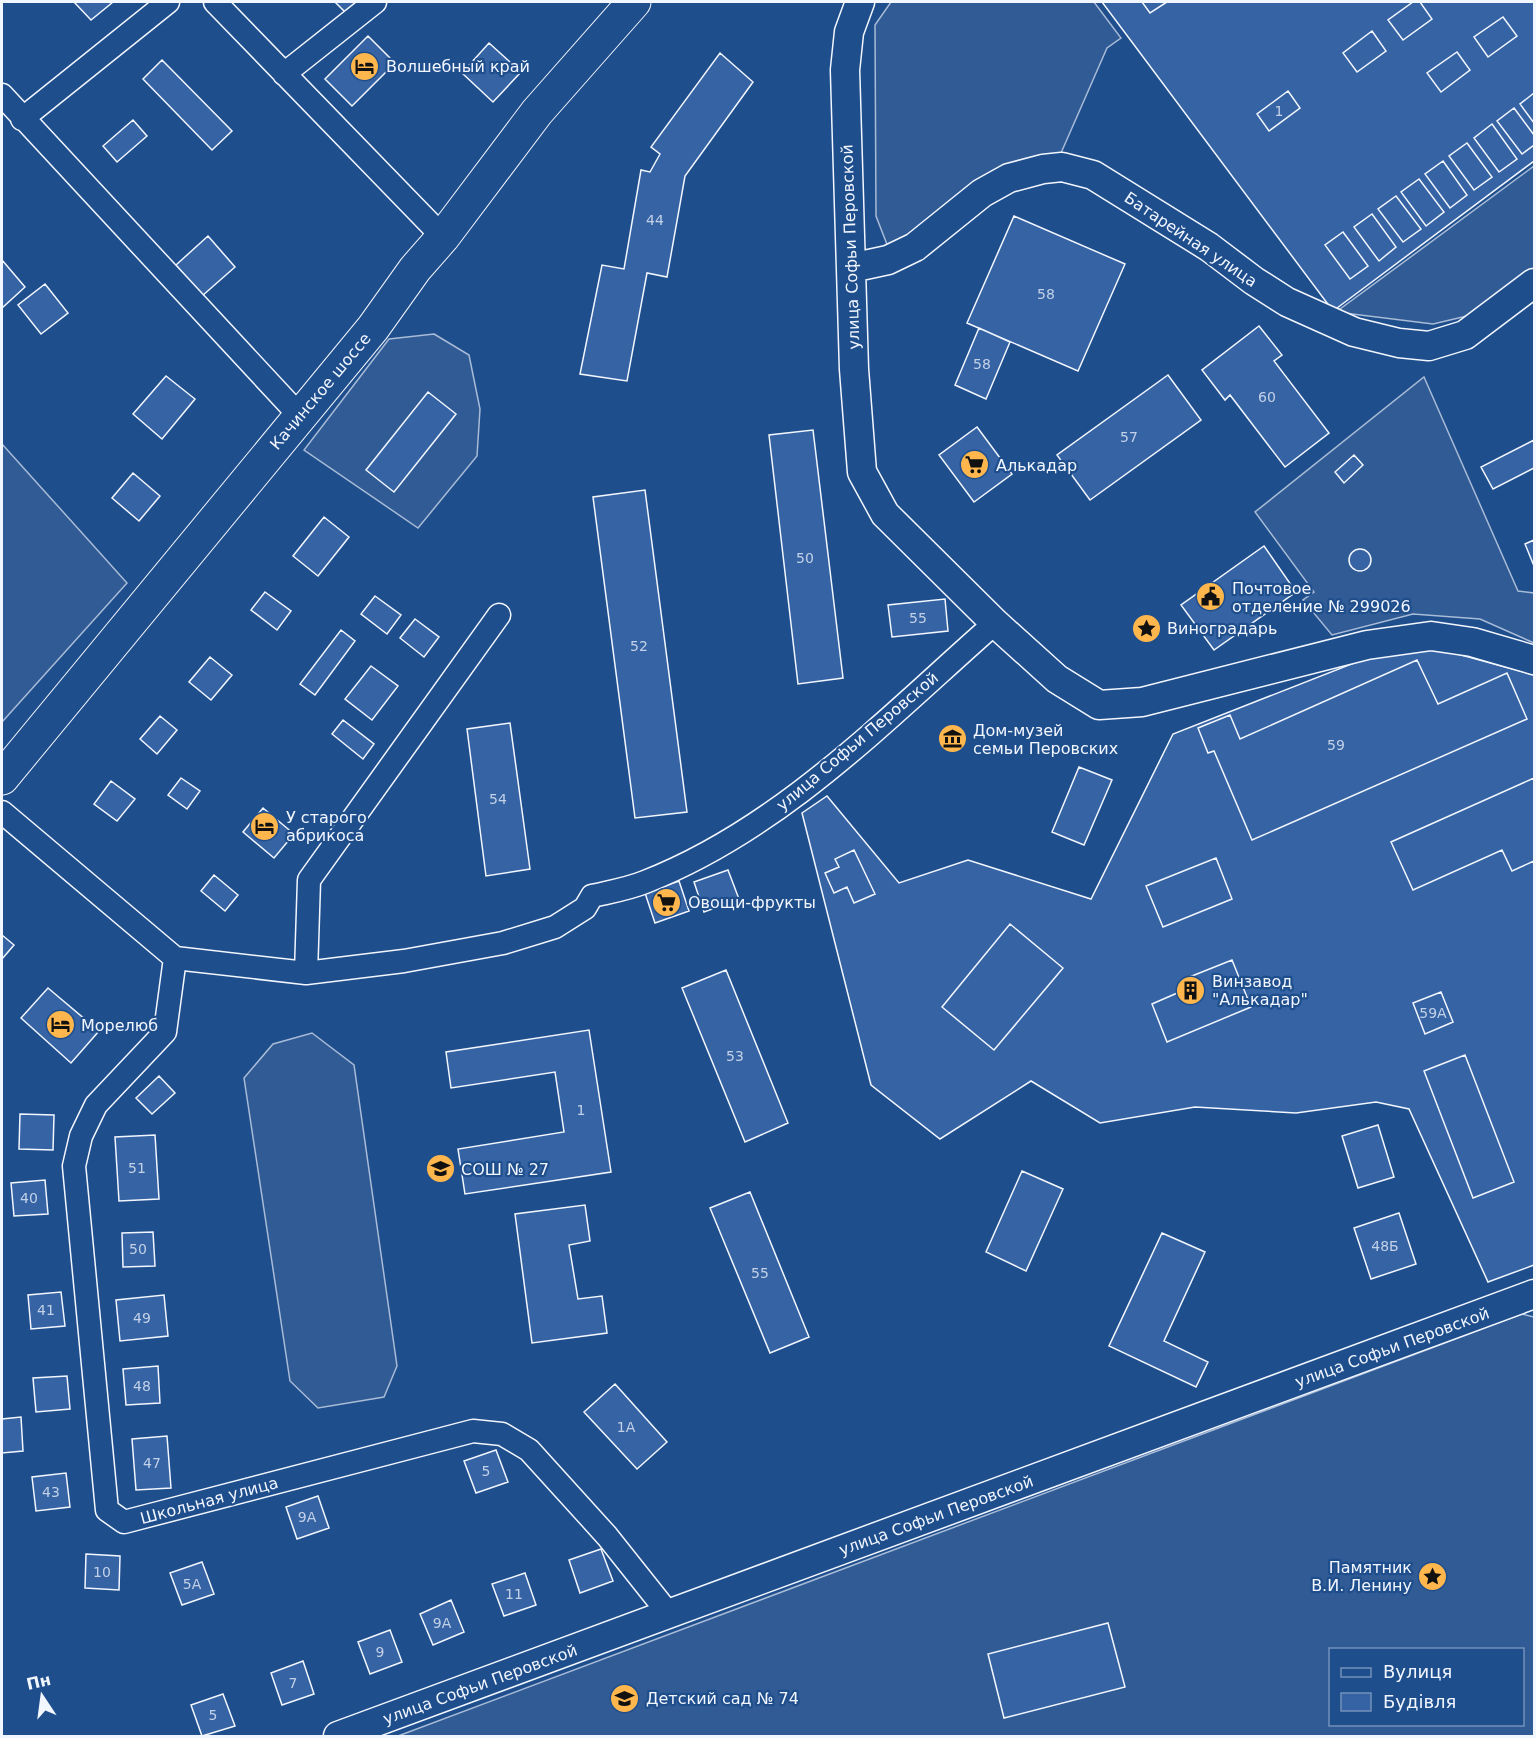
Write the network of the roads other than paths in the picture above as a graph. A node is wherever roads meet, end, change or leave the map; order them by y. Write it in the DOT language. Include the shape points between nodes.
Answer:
graph roads {
  1 [pos="168,2"];
  2 [pos="215,2"];
  3 [pos="375,2"];
  4 [pos="634,2"];
  5 [pos="860,2"];
  6 [pos="284,74"];
  7 [pos="8,107"];
  8 [pos="443,237"];
  9 [pos="851,268"];
  10 [pos="1534,283"];
  11 [pos="299,415"];
  12 [pos="499,615"];
  13 [pos="995,623"];
  14 [pos="1534,660"];
  15 [pos="2,778"];
  16 [pos="2,812"];
  17 [pos="175,958"];
  18 [pos="306,973"];
  19 [pos="1534,1294"];
  20 [pos="669,1614"];
  21 [pos="338,1737"];
  1 -- 7 [label="street"];
  2 -- 6 [label="street"];
  3 -- 6 [label="street"];
  4 -- 8 [label="main road, Качинское шоссе" via="537,112"];
  5 -- 9 [label="street, улица Софьи Перовской" via="849,32 845,70"];
  6 -- 8 [label="street"];
  7 -- 11 [label="street"];
  8 -- 11 [label="main road, Качинское шоссе" via="414,268 374,328"];
  9 -- 10 [label="street, Батарейная улица" via="888,261 915,247 982,194 1009,178 1062,167 1093,175 1287,302 1354,332 1429,346 1465,335"];
  9 -- 13 [label="street, улица Софьи Перовской" via="862,472 885,514"];
  11 -- 15 [label="main road, Качинское шоссе"];
  12 -- 18 [label="street" via="309,880"];
  13 -- 14 [label="street, улица Софьи Перовской" via="1058,679 1099,705 1142,702 1367,645 1431,636 1472,642"];
  13 -- 18 [label="street, улица Софьи Перовской" via="787,804 720,846 644,883 592,896 585,908 555,927 503,943"];
  16 -- 17 [label="street"];
  17 -- 18 [label="street, улица Софьи Перовской"];
  17 -- 20 [label="street, Школьная улица" via="165,1032 96,1105 81,1136 74,1166 107,1510 124,1522 473,1431 502,1434 529,1450 608,1536"];
  19 -- 20 [label="street, улица Софьи Перовской"];
  20 -- 21 [label="street, улица Софьи Перовской"];
}
